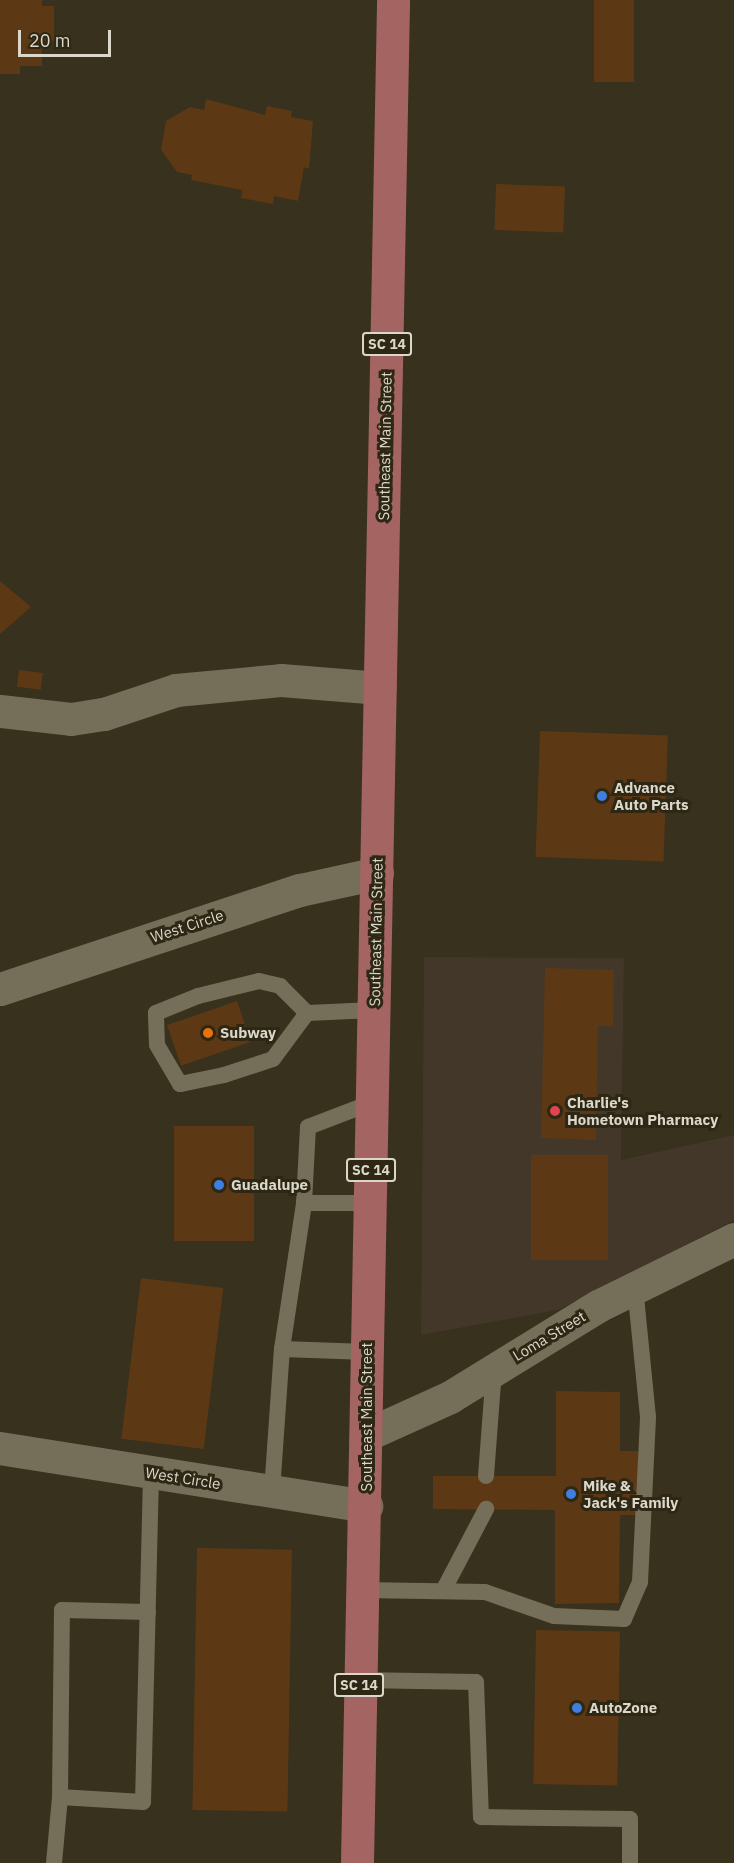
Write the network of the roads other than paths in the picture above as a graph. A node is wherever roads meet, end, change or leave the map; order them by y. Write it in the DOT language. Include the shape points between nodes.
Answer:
graph roads {
  1 [pos="393,0"];
  2 [pos="380,688"];
  3 [pos="0,711"];
  4 [pos="377,873"];
  5 [pos="0,989"];
  6 [pos="374,1010"];
  7 [pos="307,1013"];
  8 [pos="373,1102"];
  9 [pos="304,1203"];
  10 [pos="371,1203"];
  11 [pos="734,1239"];
  12 [pos="634,1287"];
  13 [pos="282,1350"];
  14 [pos="367,1352"];
  15 [pos="495,1369"];
  16 [pos="366,1435"];
  17 [pos="0,1448"];
  18 [pos="151,1473"];
  19 [pos="486,1476"];
  20 [pos="272,1491"];
  21 [pos="366,1506"];
  22 [pos="486,1509"];
  23 [pos="363,1590"];
  24 [pos="443,1591"];
  25 [pos="148,1612"];
  26 [pos="359,1680"];
  27 [pos="60,1797"];
  28 [pos="54,1863"];
  29 [pos="357,1863"];
  30 [pos="630,1863"];
  1 -- 2 [label="main road, Southeast Main Street / SC 14"];
  2 -- 3 [label="street" via="281,680 176,690 105,714 71,719"];
  2 -- 4 [label="main road, Southeast Main Street / SC 14"];
  4 -- 5 [label="street, West Circle" via="300,890"];
  4 -- 6 [label="main road, Southeast Main Street / SC 14"];
  6 -- 7 [label="lane"];
  6 -- 8 [label="main road, Southeast Main Street / SC 14"];
  7 -- 7 [label="lane" via="280,986 259,981 198,996 156,1013 157,1045 180,1084 224,1075 273,1059"];
  8 -- 9 [label="lane" via="308,1126"];
  8 -- 10 [label="main road, Southeast Main Street / SC 14"];
  9 -- 10 [label="lane"];
  9 -- 13 [label="lane"];
  10 -- 14 [label="main road, Southeast Main Street / SC 14"];
  11 -- 12 [label="street, Loma Street"];
  12 -- 15 [label="street, Loma Street"];
  12 -- 24 [label="lane" via="648,1417 640,1582 624,1619 554,1616 485,1592"];
  13 -- 14 [label="lane"];
  13 -- 20 [label="lane"];
  14 -- 16 [label="main road, Southeast Main Street / SC 14"];
  15 -- 16 [label="street, Loma Street" via="450,1397"];
  15 -- 19 [label="lane"];
  16 -- 21 [label="main road, Southeast Main Street / SC 14"];
  17 -- 18 [label="street, West Circle"];
  18 -- 20 [label="street, West Circle"];
  18 -- 25 [label="lane"];
  20 -- 21 [label="street, West Circle"];
  21 -- 23 [label="main road, Southeast Main Street / SC 14"];
  22 -- 24 [label="lane"];
  23 -- 24 [label="lane"];
  23 -- 26 [label="main road, Southeast Main Street / SC 14"];
  25 -- 27 [label="lane" via="62,1610"];
  25 -- 27 [label="lane" via="143,1802"];
  26 -- 29 [label="main road, Southeast Main Street / SC 14"];
  26 -- 30 [label="lane" via="476,1682 481,1817 630,1819"];
  27 -- 28 [label="lane"];
}
